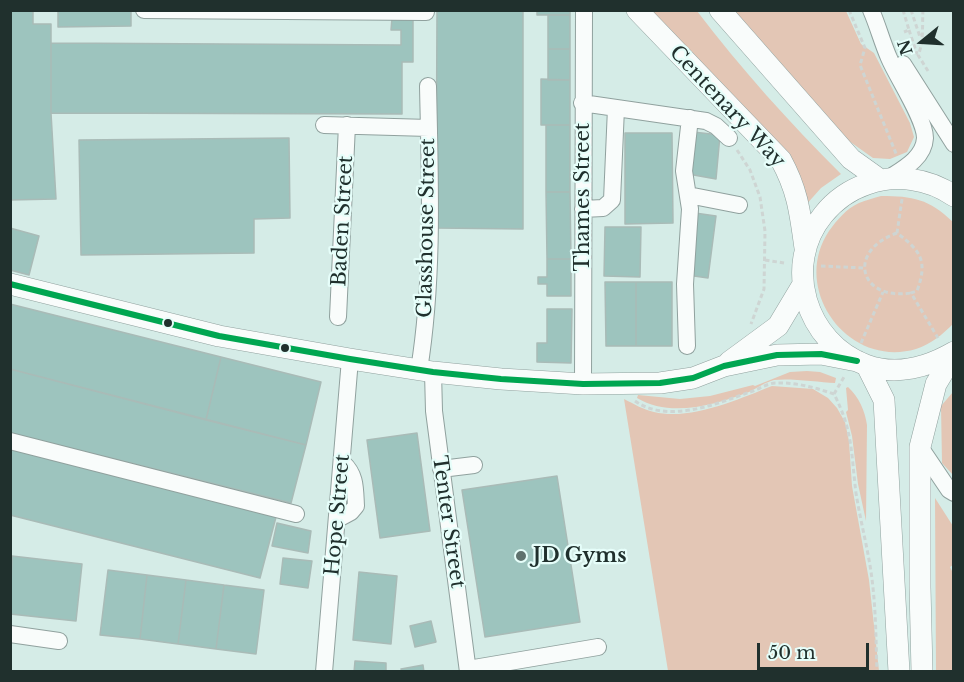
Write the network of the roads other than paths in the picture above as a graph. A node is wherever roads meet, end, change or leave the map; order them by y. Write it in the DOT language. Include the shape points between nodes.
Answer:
graph roads {
  1 [pos="144,10"];
  2 [pos="584,10"];
  3 [pos="637,10"];
  4 [pos="720,10"];
  5 [pos="426,12"];
  6 [pos="874,18"];
  7 [pos="428,86"];
  8 [pos="582,104"];
  9 [pos="616,108"];
  10 [pos="690,118"];
  11 [pos="347,125"];
  12 [pos="324,126"];
  13 [pos="429,128"];
  14 [pos="730,140"];
  15 [pos="954,144"];
  16 [pos="884,179"];
  17 [pos="688,195"];
  18 [pos="954,196"];
  19 [pos="739,205"];
  20 [pos="583,209"];
  21 [pos="805,248"];
  22 [pos="10,284"];
  23 [pos="802,286"];
  24 [pos="338,317"];
  25 [pos="687,346"];
  26 [pos="948,348"];
  27 [pos="350,359"];
  28 [pos="857,362"];
  29 [pos="724,366"];
  30 [pos="426,371"];
  31 [pos="583,384"];
  32 [pos="10,441"];
  33 [pos="920,447"];
  34 [pos="474,465"];
  35 [pos="441,469"];
  36 [pos="954,493"];
  37 [pos="296,514"];
  38 [pos="10,634"];
  39 [pos="59,641"];
  40 [pos="598,647"];
  41 [pos="468,670"];
  42 [pos="324,672"];
  43 [pos="899,672"];
  44 [pos="922,672"];
  1 -- 5 [label="street"];
  2 -- 8 [label="street, Thames Street"];
  3 -- 21 [label="main road, Centenary Way" via="781,160 800,206"];
  4 -- 16 [label="main road" via="850,159"];
  6 -- 15 [label="street"];
  6 -- 16 [label="street" via="925,138 912,162"];
  7 -- 13 [label="street, Glasshouse Street"];
  8 -- 9 [label="street"];
  8 -- 20 [label="street, Thames Street"];
  9 -- 10 [label="street"];
  9 -- 20 [label="street" via="612,200 603,208"];
  10 -- 14 [label="street" via="716,126"];
  10 -- 17 [label="street" via="684,171"];
  11 -- 12 [label="street"];
  11 -- 13 [label="street"];
  11 -- 24 [label="street, Baden Street"];
  13 -- 30 [label="street, Glasshouse Street"];
  16 -- 18 [label="main road" via="911,178"];
  16 -- 21 [label="main road" via="854,188 832,203 815,224"];
  17 -- 19 [label="street"];
  17 -- 25 [label="street"];
  20 -- 31 [label="street, Thames Street"];
  21 -- 23 [label="main road"];
  22 -- 27 [label="main road" via="219,336"];
  23 -- 28 [label="main road" via="807,305 826,338"];
  23 -- 29 [label="main road" via="778,326"];
  26 -- 28 [label="main road" via="937,362 917,368 896,370"];
  26 -- 33 [label="main road"];
  27 -- 30 [label="main road"];
  27 -- 42 [label="street, Hope Street"];
  28 -- 29 [label="main road" via="821,354 777,356"];
  28 -- 43 [label="main road" via="884,400"];
  29 -- 31 [label="main road" via="693,378 660,383"];
  30 -- 31 [label="main road"];
  30 -- 35 [label="street, Tenter Street"];
  32 -- 37 [label="street"];
  33 -- 36 [label="street"];
  33 -- 44 [label="main road"];
  34 -- 35 [label="street"];
  35 -- 41 [label="street, Tenter Street"];
  38 -- 39 [label="street"];
  40 -- 41 [label="street"];
}
